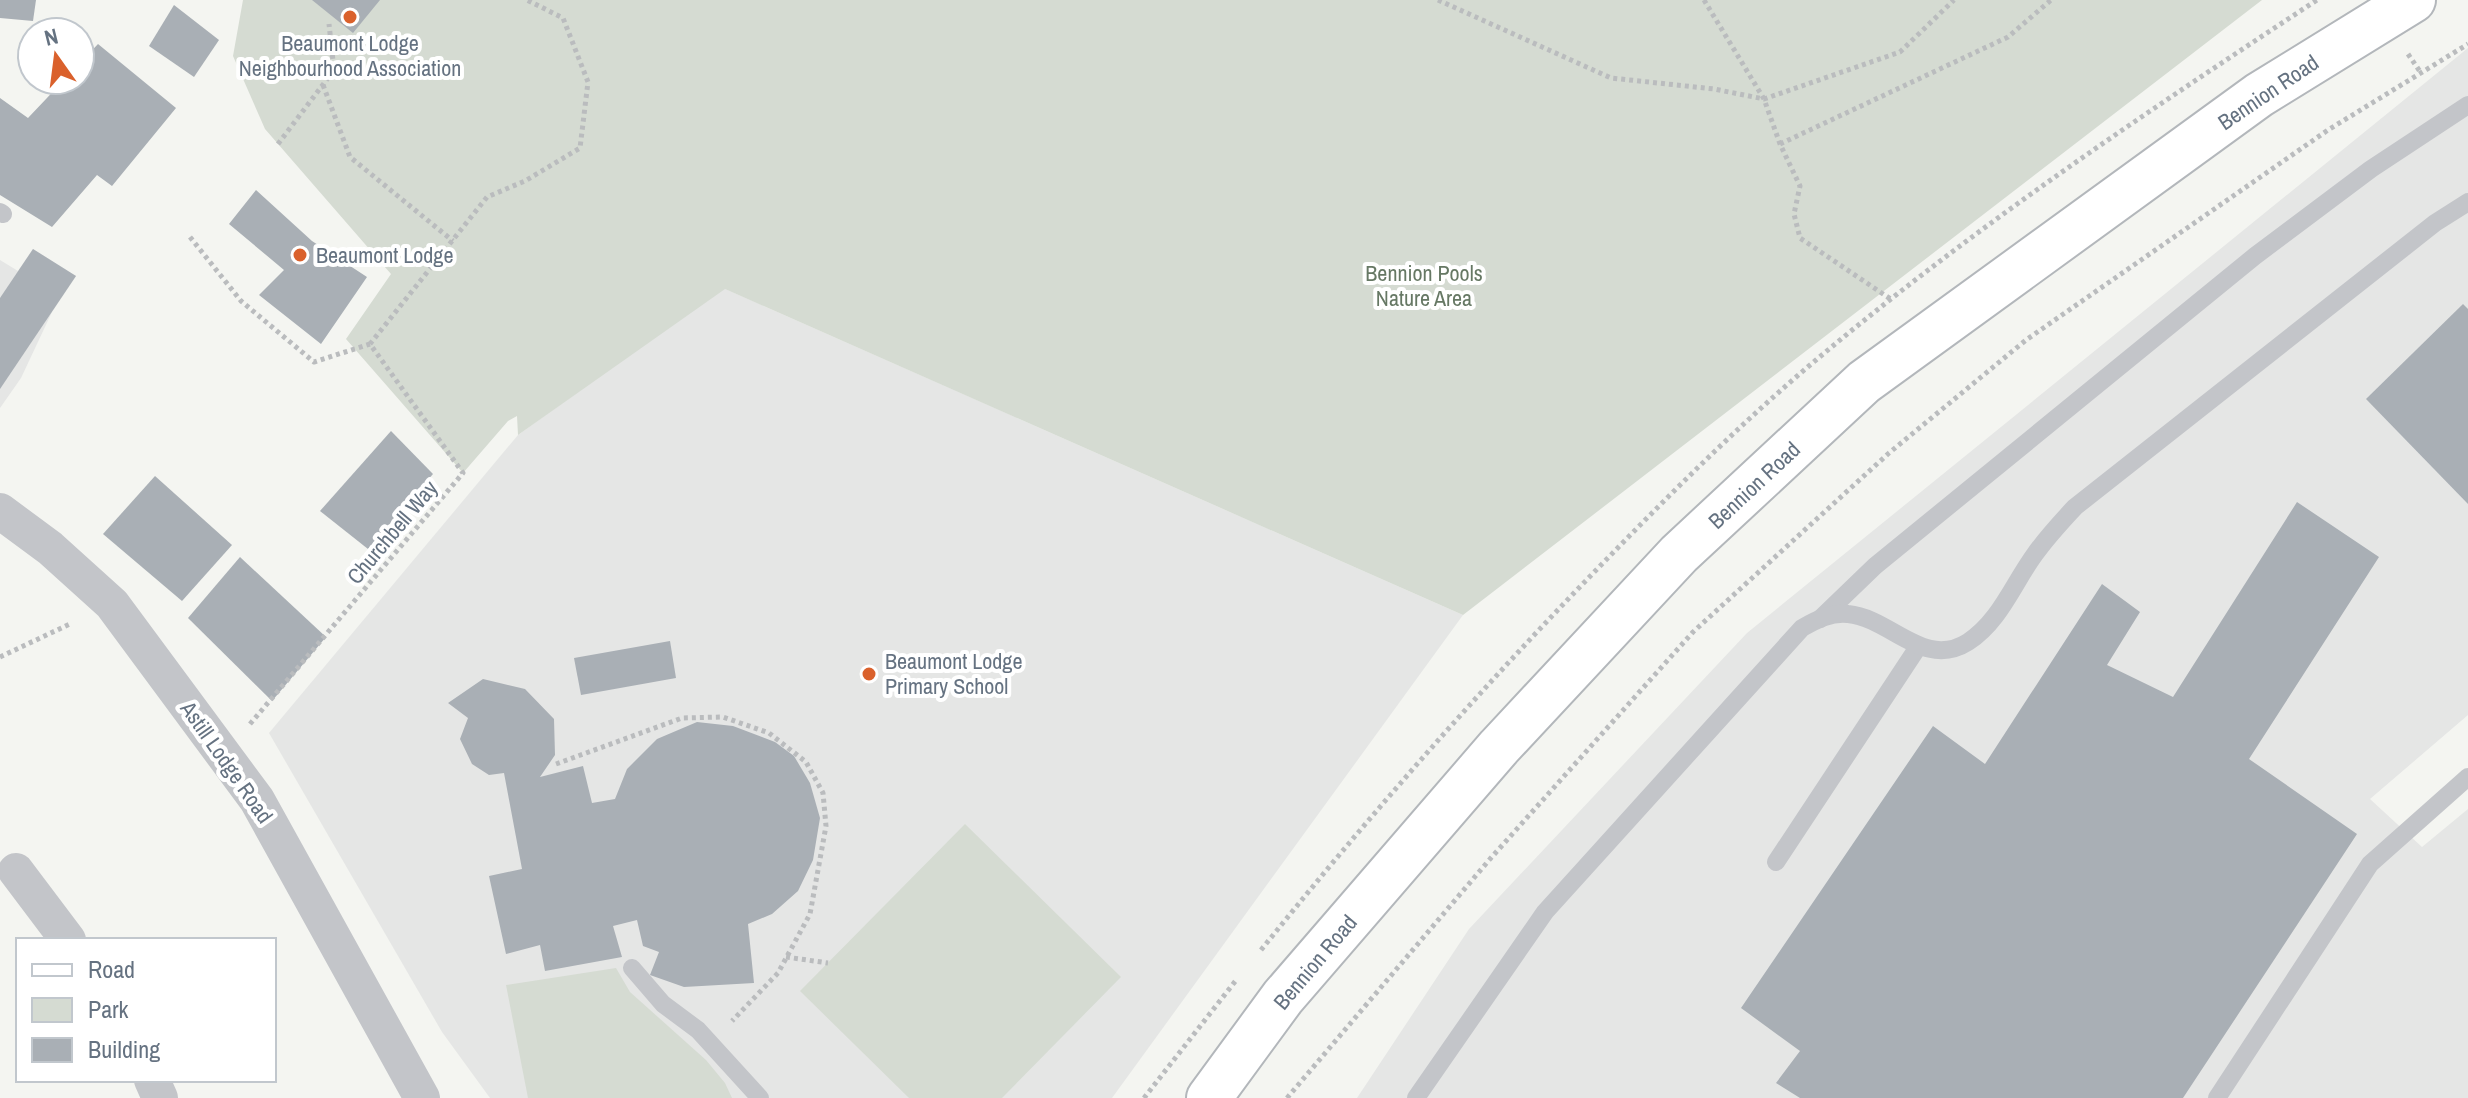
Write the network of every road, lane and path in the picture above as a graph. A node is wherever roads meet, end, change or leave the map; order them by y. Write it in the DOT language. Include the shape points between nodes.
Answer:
graph roads {
  1 [pos="527,0"];
  2 [pos="1438,0"];
  3 [pos="1704,0"];
  4 [pos="1954,0"];
  5 [pos="2051,0"];
  6 [pos="2413,0"];
  7 [pos="329,24"];
  8 [pos="2468,44"];
  9 [pos="323,85"];
  10 [pos="1764,99"];
  11 [pos="2468,105"];
  12 [pos="278,144"];
  13 [pos="1780,144"];
  14 [pos="2468,202"];
  15 [pos="190,237"];
  16 [pos="453,241"];
  17 [pos="370,344"];
  18 [pos="1917,344"];
  19 [pos="0,511"];
  20 [pos="112,604"];
  21 [pos="1820,619"];
  22 [pos="1918,647"];
  23 [pos="0,657"];
  24 [pos="242,714"];
  25 [pos="556,764"];
  26 [pos="2468,777"];
  27 [pos="1776,862"];
  28 [pos="16,871"];
  29 [pos="66,938"];
  30 [pos="786,957"];
  31 [pos="828,963"];
  32 [pos="632,968"];
  33 [pos="710,1044"];
  34 [pos="412,1095"];
  35 [pos="760,1098"];
  36 [pos="1209,1098"];
  37 [pos="1287,1098"];
  38 [pos="1416,1098"];
  39 [pos="2217,1098"];
  1 -- 16 [label="path" via="563,18 588,82 580,148 487,197"];
  2 -- 10 [label="path" via="1611,78"];
  3 -- 10 [label="path"];
  4 -- 10 [label="path" via="1900,52"];
  5 -- 13 [label="path" via="2008,37"];
  6 -- 18 [label="street, Bennion Road" via="2259,95"];
  7 -- 9 [label="path" via="334,70"];
  8 -- 37 [label="path" via="2328,130 2026,340 1889,453 1693,632"];
  9 -- 12 [label="path"];
  9 -- 16 [label="path" via="350,157"];
  10 -- 13 [label="path"];
  11 -- 21 [label="lane" via="2371,169 2212,290 1875,566"];
  13 -- 18 [label="path" via="1800,186 1794,214 1800,238 1892,300"];
  14 -- 22 [label="lane" via="2075,507 2034,555 1991,623 1966,643 1942,651"];
  15 -- 17 [label="path" via="241,301 314,362"];
  16 -- 17 [label="path"];
  17 -- 24 [label="path, Churchbell Way" via="463,473 251,726"];
  18 -- 36 [label="street, Bennion Road" via="1864,382 1679,554 1499,747 1283,997"];
  19 -- 20 [label="street, Astill Lodge Road"];
  20 -- 23 [label="path"];
  20 -- 34 [label="street, Astill Lodge Road" via="257,800"];
  21 -- 22 [label="lane" via="1849,614"];
  21 -- 38 [label="lane" via="1802,628 1774,657 1545,912"];
  22 -- 27 [label="lane"];
  25 -- 30 [label="path" via="682,718 723,717 769,733 806,762 823,793 826,826 810,914"];
  26 -- 39 [label="lane" via="2370,864"];
  28 -- 29 [label="street"];
  30 -- 31 [label="path"];
  30 -- 33 [label="path" via="778,973"];
  32 -- 33 [label="lane" via="663,1004"];
  33 -- 35 [label="lane"];
}
